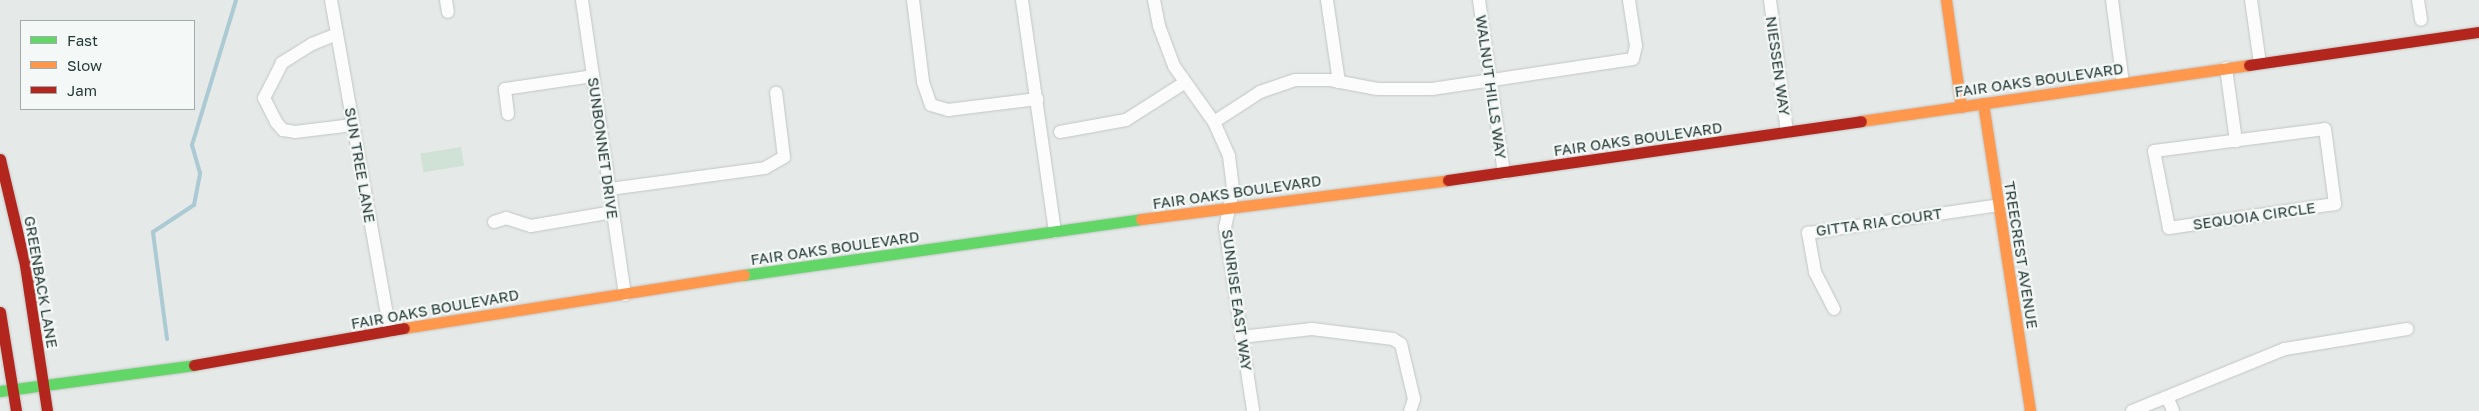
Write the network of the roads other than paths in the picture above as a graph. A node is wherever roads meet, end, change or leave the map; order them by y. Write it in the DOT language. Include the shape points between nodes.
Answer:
graph roads {
  1 [pos="331,0"];
  2 [pos="582,0"];
  3 [pos="914,0"];
  4 [pos="1022,0"];
  5 [pos="1154,0"];
  6 [pos="1327,0"];
  7 [pos="1479,0"];
  8 [pos="1629,0"];
  9 [pos="1770,0"];
  10 [pos="1946,0"];
  11 [pos="2112,0"];
  12 [pos="2251,0"];
  13 [pos="2418,0"];
  14 [pos="2421,20"];
  15 [pos="2479,32"];
  16 [pos="337,34"];
  17 [pos="2260,63"];
  18 [pos="2226,68"];
  19 [pos="593,76"];
  20 [pos="1490,78"];
  21 [pos="1339,82"];
  22 [pos="1184,83"];
  23 [pos="2123,83"];
  24 [pos="776,92"];
  25 [pos="1037,100"];
  26 [pos="1983,104"];
  27 [pos="1961,107"];
  28 [pos="508,114"];
  29 [pos="1214,122"];
  30 [pos="353,125"];
  31 [pos="1060,132"];
  32 [pos="1787,132"];
  33 [pos="2236,141"];
  34 [pos="0,159"];
  35 [pos="1504,173"];
  36 [pos="610,190"];
  37 [pos="2000,205"];
  38 [pos="1228,207"];
  39 [pos="613,212"];
  40 [pos="494,222"];
  41 [pos="1055,232"];
  42 [pos="625,295"];
  43 [pos="1834,309"];
  44 [pos="0,312"];
  45 [pos="2407,329"];
  46 [pos="390,331"];
  47 [pos="1241,337"];
  48 [pos="44,385"];
  49 [pos="13,389"];
  50 [pos="0,391"];
  51 [pos="2168,399"];
  52 [pos="16,411"];
  53 [pos="47,411"];
  54 [pos="1253,411"];
  55 [pos="1410,411"];
  56 [pos="2030,411"];
  57 [pos="2132,411"];
  58 [pos="2173,411"];
  1 -- 16 [label="street, SUN TREE LANE"];
  2 -- 19 [label="street, SUNBONNET DRIVE"];
  3 -- 25 [label="street" via="923,82 931,104 948,110"];
  4 -- 25 [label="street"];
  5 -- 22 [label="street, SUNRISE EAST WAY" via="1166,46"];
  6 -- 21 [label="street"];
  7 -- 20 [label="street, WALNUT HILLS WAY"];
  8 -- 20 [label="street" via="1636,46 1633,59"];
  9 -- 32 [label="street, NIESSEN WAY"];
  10 -- 27 [label="main road"];
  11 -- 23 [label="street"];
  12 -- 17 [label="street"];
  13 -- 14 [label="street"];
  15 -- 17 [label="main road, FAIR OAKS BOULEVARD"];
  16 -- 30 [label="street, SUN TREE LANE"];
  16 -- 30 [label="street" via="312,44 282,63 264,98 283,130 295,132"];
  17 -- 18 [label="main road, FAIR OAKS BOULEVARD"];
  18 -- 23 [label="main road, FAIR OAKS BOULEVARD"];
  18 -- 33 [label="street"];
  19 -- 28 [label="street" via="505,90"];
  19 -- 36 [label="street, SUNBONNET DRIVE"];
  20 -- 21 [label="street" via="1404,90"];
  20 -- 35 [label="street, WALNUT HILLS WAY"];
  21 -- 29 [label="street" via="1313,79 1275,85"];
  22 -- 29 [label="street, SUNRISE EAST WAY"];
  22 -- 31 [label="street" via="1126,120"];
  23 -- 26 [label="main road, FAIR OAKS BOULEVARD"];
  24 -- 36 [label="street" via="784,157 765,168"];
  25 -- 41 [label="street"];
  26 -- 27 [label="main road, FAIR OAKS BOULEVARD"];
  26 -- 37 [label="main road, TREECREST AVENUE" via="1989,162"];
  27 -- 32 [label="main road, FAIR OAKS BOULEVARD"];
  29 -- 38 [label="street, SUNRISE EAST WAY" via="1224,141 1232,172 1233,190"];
  30 -- 46 [label="street, SUN TREE LANE"];
  32 -- 35 [label="main road, FAIR OAKS BOULEVARD"];
  33 -- 33 [label="street, SEQUOIA CIRCLE" via="2154,151 2169,228 2335,204 2325,129"];
  34 -- 48 [label="main road, GREENBACK LANE" via="25,265"];
  35 -- 38 [label="main road, FAIR OAKS BOULEVARD"];
  36 -- 39 [label="street, SUNBONNET DRIVE"];
  37 -- 43 [label="street, GITTA RIA COURT" via="1808,233 1815,272"];
  37 -- 56 [label="main road, TREECREST AVENUE"];
  38 -- 41 [label="main road, FAIR OAKS BOULEVARD"];
  38 -- 47 [label="street, SUNRISE EAST WAY" via="1225,227"];
  39 -- 40 [label="street" via="531,226 506,218"];
  39 -- 42 [label="street, SUNBONNET DRIVE"];
  41 -- 42 [label="main road, FAIR OAKS BOULEVARD"];
  42 -- 46 [label="main road, FAIR OAKS BOULEVARD"];
  44 -- 49 [label="main road"];
  45 -- 51 [label="street" via="2285,348"];
  46 -- 48 [label="main road, FAIR OAKS BOULEVARD" via="199,364"];
  47 -- 54 [label="street, SUNRISE EAST WAY"];
  47 -- 55 [label="street" via="1312,329 1393,339 1401,344 1414,398"];
  48 -- 49 [label="main road, FAIR OAKS BOULEVARD"];
  48 -- 53 [label="main road, GREENBACK LANE"];
  49 -- 50 [label="main road, FAIR OAKS BOULEVARD"];
  49 -- 52 [label="main road"];
  51 -- 57 [label="street"];
  51 -- 58 [label="street"];
}
